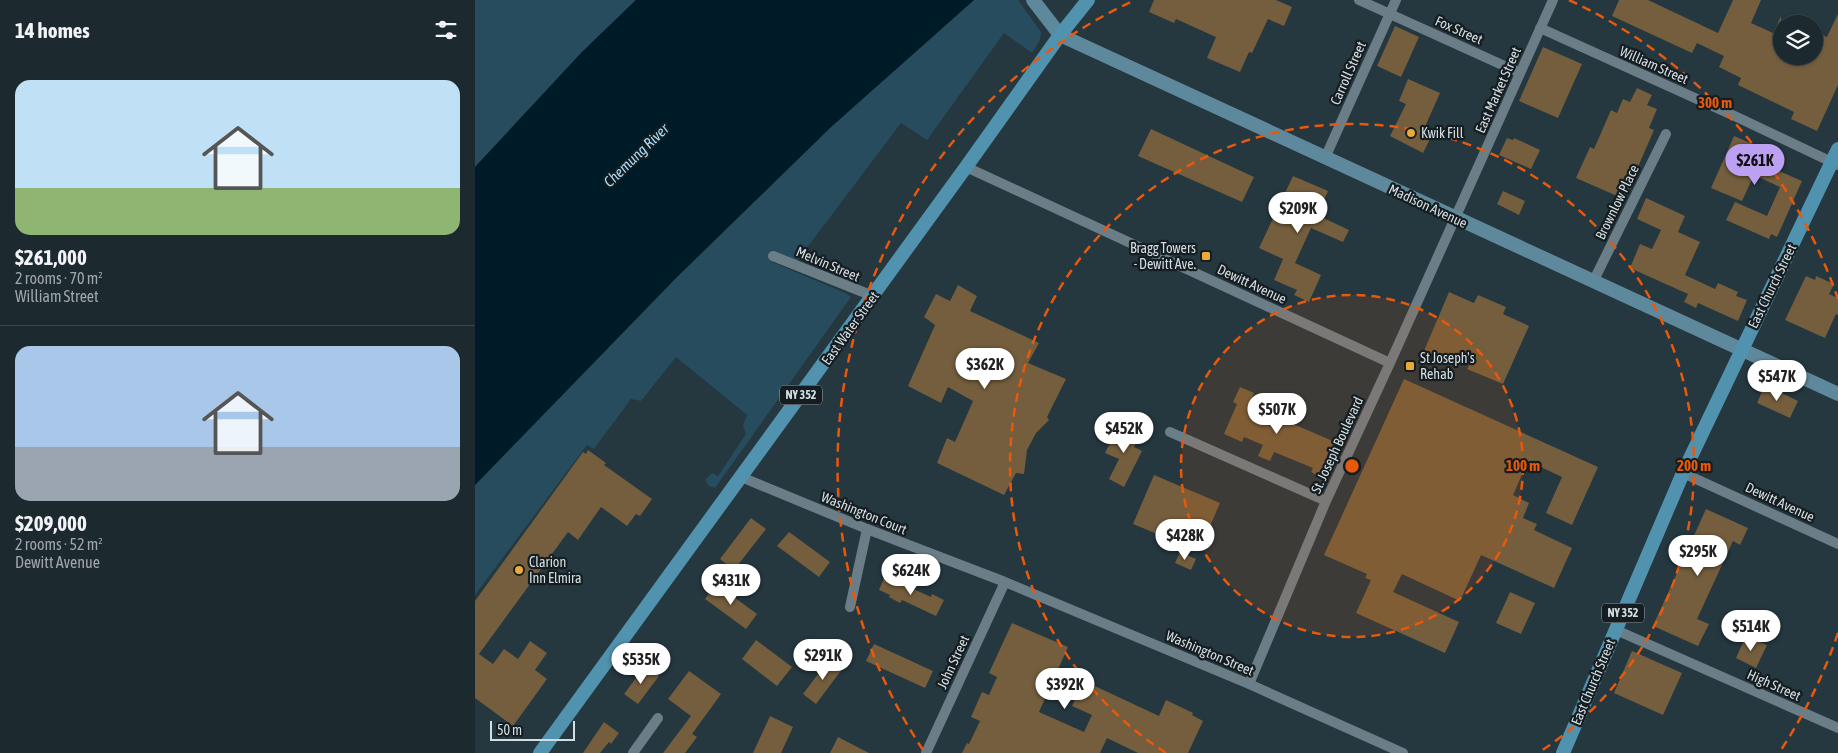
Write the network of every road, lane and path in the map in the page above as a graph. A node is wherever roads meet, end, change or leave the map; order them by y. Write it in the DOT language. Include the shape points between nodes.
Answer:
graph roads {
  1 [pos="1033,0"];
  2 [pos="1088,0"];
  3 [pos="1359,0"];
  4 [pos="1396,0"];
  5 [pos="1553,0"];
  6 [pos="1389,14"];
  7 [pos="1540,28"];
  8 [pos="1060,35"];
  9 [pos="1520,73"];
  10 [pos="1666,134"];
  11 [pos="1838,149"];
  12 [pos="1325,158"];
  13 [pos="1835,164"];
  14 [pos="966,167"];
  15 [pos="1455,219"];
  16 [pos="773,256"];
  17 [pos="1593,282"];
  18 [pos="873,296"];
  19 [pos="1741,350"];
  20 [pos="1390,363"];
  21 [pos="1838,394"];
  22 [pos="1170,432"];
  23 [pos="1683,473"];
  24 [pos="741,477"];
  25 [pos="1326,500"];
  26 [pos="867,529"];
  27 [pos="1838,544"];
  28 [pos="1005,582"];
  29 [pos="850,606"];
  30 [pos="1616,630"];
  31 [pos="1249,684"];
  32 [pos="658,718"];
  33 [pos="1838,728"];
  34 [pos="540,753"];
  35 [pos="633,753"];
  36 [pos="926,753"];
  37 [pos="1403,753"];
  38 [pos="1563,753"];
  1 -- 8 [label="main road, Madison Avenue"];
  2 -- 8 [label="main road, East Water Street / NY 352"];
  3 -- 6 [label="street, Fox Street"];
  4 -- 6 [label="street, Carroll Street"];
  5 -- 7 [label="street, East Market Street"];
  6 -- 9 [label="street, Fox Street"];
  6 -- 12 [label="street, Carroll Street"];
  7 -- 9 [label="street, East Market Street"];
  7 -- 13 [label="street, William Street"];
  8 -- 12 [label="main road, Madison Avenue"];
  8 -- 14 [label="main road, East Water Street / NY 352"];
  9 -- 15 [label="street, East Market Street"];
  10 -- 17 [label="street, Brownlow Place"];
  11 -- 13 [label="main road, East Church Street / NY 352"];
  12 -- 15 [label="main road, Madison Avenue"];
  13 -- 19 [label="main road, East Church Street / NY 352"];
  14 -- 18 [label="main road, East Water Street / NY 352"];
  14 -- 20 [label="street, Dewitt Avenue"];
  15 -- 17 [label="main road, Madison Avenue"];
  15 -- 20 [label="street, St. Joseph Boulevard"];
  16 -- 18 [label="street, Melvin Street"];
  17 -- 19 [label="main road, Madison Avenue"];
  18 -- 24 [label="main road, East Water Street / NY 352"];
  19 -- 21 [label="main road, Madison Avenue"];
  19 -- 23 [label="main road, East Church Street / NY 352"];
  20 -- 25 [label="street, St. Joseph Boulevard"];
  22 -- 25 [label="street"];
  23 -- 27 [label="street, Dewitt Avenue"];
  23 -- 30 [label="main road, East Church Street / NY 352"];
  24 -- 26 [label="street, Washington Court"];
  24 -- 34 [label="main road, East Water Street / NY 352"];
  25 -- 31 [label="street, St. Joseph Boulevard"];
  26 -- 28 [label="street, Washington Court"];
  26 -- 29 [label="street"];
  28 -- 31 [label="street, Washington Street"];
  28 -- 36 [label="street, John Street"];
  30 -- 33 [label="street, High Street"];
  30 -- 38 [label="main road, East Church Street / NY 352"];
  31 -- 37 [label="street, Washington Street"];
  32 -- 35 [label="street"];
}
